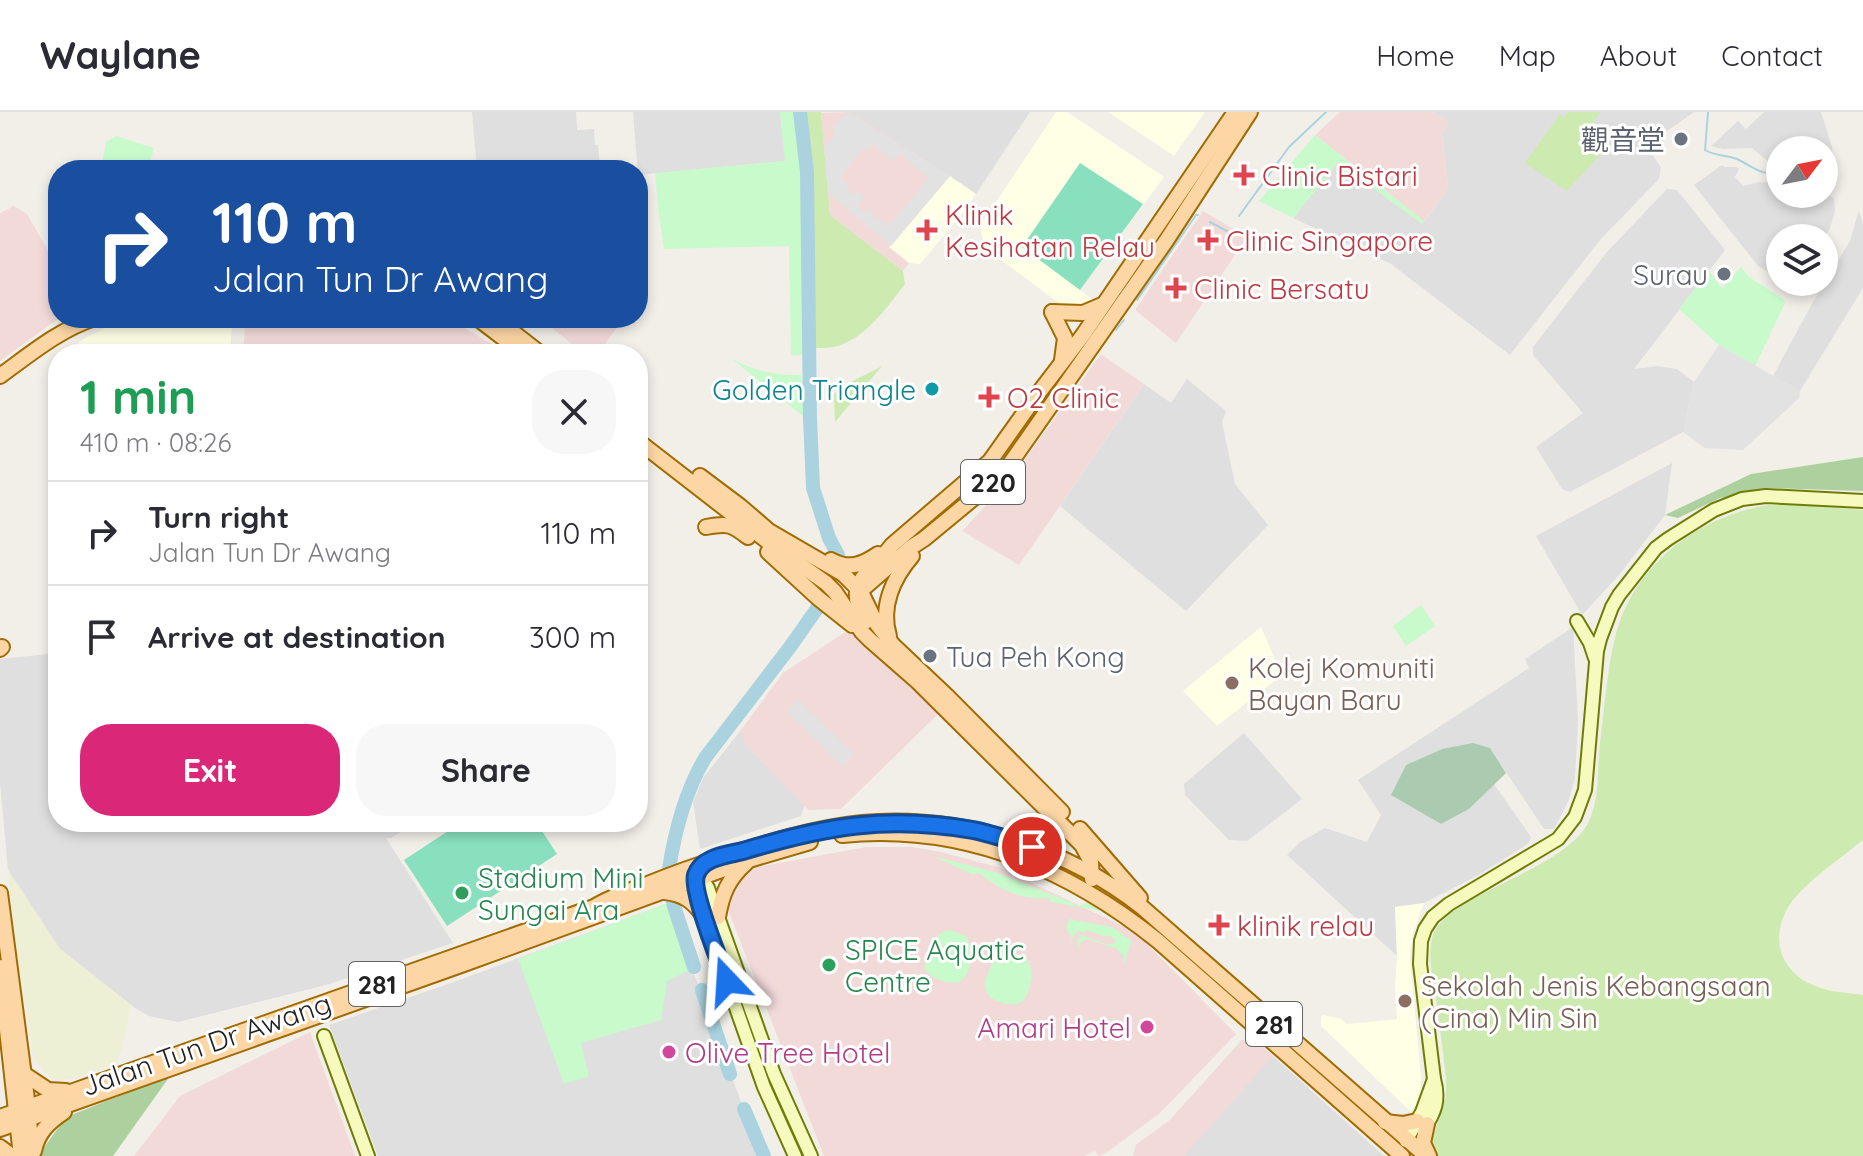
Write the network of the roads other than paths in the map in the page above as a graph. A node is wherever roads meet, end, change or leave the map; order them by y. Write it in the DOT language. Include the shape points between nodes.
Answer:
graph roads {
  1 [pos="1235,112"];
  2 [pos="1250,112"];
  3 [pos="1107,301"];
  4 [pos="55,328"];
  5 [pos="72,328"];
  6 [pos="490,328"];
  7 [pos="508,328"];
  8 [pos="511,344"];
  9 [pos="528,344"];
  10 [pos="1061,363"];
  11 [pos="0,366"];
  12 [pos="0,376"];
  13 [pos="648,438"];
  14 [pos="648,449"];
  15 [pos="1863,501"];
  16 [pos="706,527"];
  17 [pos="924,539"];
  18 [pos="892,545"];
  19 [pos="838,567"];
  20 [pos="858,591"];
  21 [pos="828,593"];
  22 [pos="1605,625"];
  23 [pos="875,644"];
  24 [pos="893,645"];
  25 [pos="1596,665"];
  26 [pos="1059,822"];
  27 [pos="1032,847"];
  28 [pos="749,860"];
  29 [pos="700,873"];
  30 [pos="1092,873"];
  31 [pos="660,892"];
  32 [pos="0,893"];
  33 [pos="711,917"];
  34 [pos="1163,926"];
  35 [pos="0,967"];
  36 [pos="1206,985"];
  37 [pos="324,1036"];
  38 [pos="11,1062"];
  39 [pos="24,1074"];
  40 [pos="80,1094"];
  41 [pos="0,1109"];
  42 [pos="23,1115"];
  43 [pos="0,1117"];
  44 [pos="1384,1122"];
  45 [pos="1422,1122"];
  46 [pos="0,1129"];
  47 [pos="0,1147"];
  48 [pos="1407,1150"];
  49 [pos="12,1156"];
  50 [pos="21,1156"];
  51 [pos="33,1156"];
  52 [pos="368,1156"];
  53 [pos="795,1156"];
  54 [pos="811,1156"];
  55 [pos="1427,1156"];
  1 -- 3 [label="main road, 220"];
  2 -- 17 [label="main road, 220" via="1007,468"];
  3 -- 10 [label="main road, 220"];
  3 -- 10 [label="main road" via="1083,313 1052,312 1065,338"];
  4 -- 11 [label="main road"];
  5 -- 12 [label="main road"];
  6 -- 8 [label="main road"];
  7 -- 9 [label="main road"];
  10 -- 18 [label="main road, 220" via="986,465"];
  13 -- 19 [label="main road" via="769,531"];
  14 -- 21 [label="main road"];
  15 -- 22 [label="street" via="1766,496 1714,510 1646,559"];
  16 -- 21 [label="main road" via="735,527"];
  17 -- 20 [label="main road, 220"];
  17 -- 24 [label="main road" via="893,584 886,622"];
  18 -- 19 [label="main road" via="858,565"];
  18 -- 20 [label="main road, 220" via="861,579"];
  19 -- 20 [label="main road"];
  20 -- 21 [label="main road" via="845,596"];
  20 -- 23 [label="main road" via="858,609"];
  20 -- 24 [label="main road"];
  21 -- 23 [label="main road"];
  22 -- 25 [label="street"];
  22 -- 25 [label="street" via="1580,623"];
  23 -- 26 [label="main road"];
  24 -- 34 [label="main road" via="1095,845"];
  25 -- 45 [label="street" via="1585,790 1575,817 1558,839 1449,904 1425,929 1420,964 1434,1079"];
  26 -- 27 [label="main road" via="1066,835 1063,843"];
  26 -- 30 [label="main road" via="1085,848"];
  27 -- 29 [label="main road, Jalan Tun Dr Awang / 281" via="920,823 864,823 789,837"];
  27 -- 30 [label="main road, Jalan Tun Dr Awang / 281"];
  28 -- 29 [label="main road, Jalan Tun Dr Awang / 281"];
  28 -- 33 [label="main road" via="730,879"];
  28 -- 36 [label="main road, Jalan Tun Dr Awang / 281" via="858,833 925,834 973,843 1040,866 1088,891 1136,923"];
  29 -- 31 [label="main road, Jalan Tun Dr Awang / 281"];
  29 -- 33 [label="street" via="708,888"];
  29 -- 40 [label="main road, Jalan Tun Dr Awang / 281"];
  30 -- 34 [label="main road, Jalan Tun Dr Awang / 281"];
  30 -- 36 [label="main road" via="1097,887 1165,938"];
  31 -- 33 [label="main road" via="679,894"];
  31 -- 40 [label="main road, Jalan Tun Dr Awang / 281" via="450,970"];
  32 -- 39 [label="main road"];
  33 -- 53 [label="street" via="764,1087"];
  33 -- 54 [label="street"];
  34 -- 44 [label="main road, Jalan Tun Dr Awang / 281"];
  35 -- 38 [label="main road"];
  36 -- 48 [label="main road, Jalan Tun Dr Awang / 281" via="1389,1143"];
  37 -- 52 [label="street"];
  38 -- 41 [label="main road" via="7,1100"];
  38 -- 42 [label="main road"];
  39 -- 40 [label="main road" via="48,1090"];
  39 -- 42 [label="main road"];
  40 -- 42 [label="main road, Jalan Tun Dr Awang / 281"];
  40 -- 51 [label="main road" via="43,1130"];
  42 -- 43 [label="main road, Jalan Tun Dr Awang / 281"];
  42 -- 46 [label="main road, Jalan Tun Dr Awang / 281"];
  42 -- 50 [label="main road"];
  42 -- 51 [label="main road"];
  44 -- 45 [label="main road"];
  44 -- 48 [label="main road, Jalan Tun Dr Awang / 281"];
  45 -- 48 [label="street"];
  45 -- 55 [label="main road"];
  47 -- 49 [label="main road"];
  48 -- 55 [label="main road, Jalan Tun Dr Awang / 281"];
}
